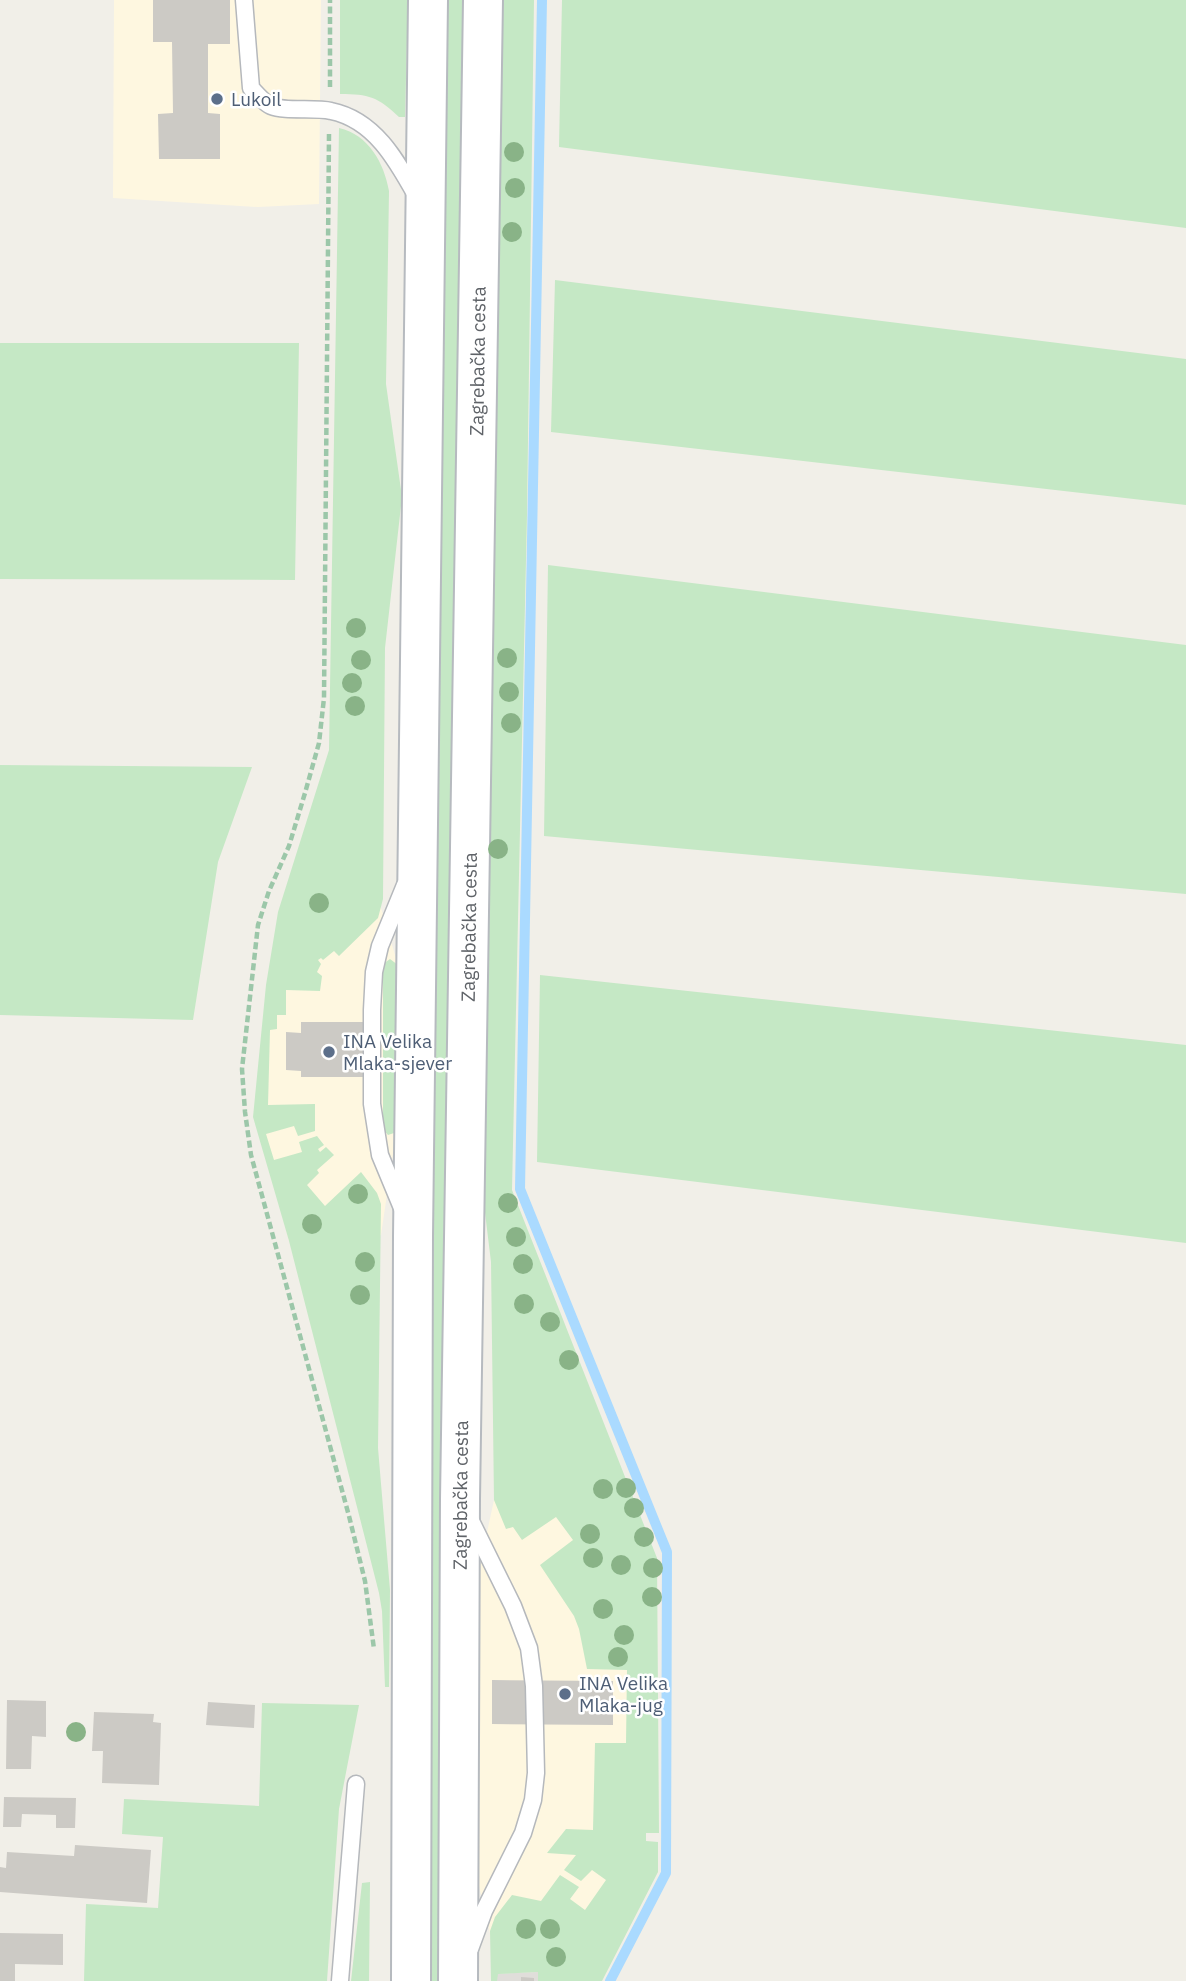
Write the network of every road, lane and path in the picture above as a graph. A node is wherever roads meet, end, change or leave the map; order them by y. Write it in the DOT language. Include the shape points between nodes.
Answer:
graph roads {
  1 [pos="244,0"];
  2 [pos="330,0"];
  3 [pos="428,0"];
  4 [pos="483,0"];
  5 [pos="329,95"];
  6 [pos="329,127"];
  7 [pos="427,216"];
  8 [pos="460,1499"];
  9 [pos="375,1653"];
  10 [pos="356,1784"];
  11 [pos="340,1981"];
  12 [pos="411,1981"];
  13 [pos="458,1981"];
  1 -- 7 [label="lane" via="251,88 270,106 329,110 350,116 376,134"];
  2 -- 5 [label="path"];
  3 -- 7 [label="main road"];
  4 -- 8 [label="main road, Zagrebačka cesta"];
  6 -- 9 [label="path" via="324,698 319,743 305,793 258,925 242,1069 251,1155 349,1516 365,1581"];
  7 -- 12 [label="main road" via="413,1236"];
  8 -- 13 [label="main road, Zagrebačka cesta"];
  8 -- 13 [label="lane" via="529,1648 536,1773 523,1833 484,1911"];
  10 -- 11 [label="lane"];
}
